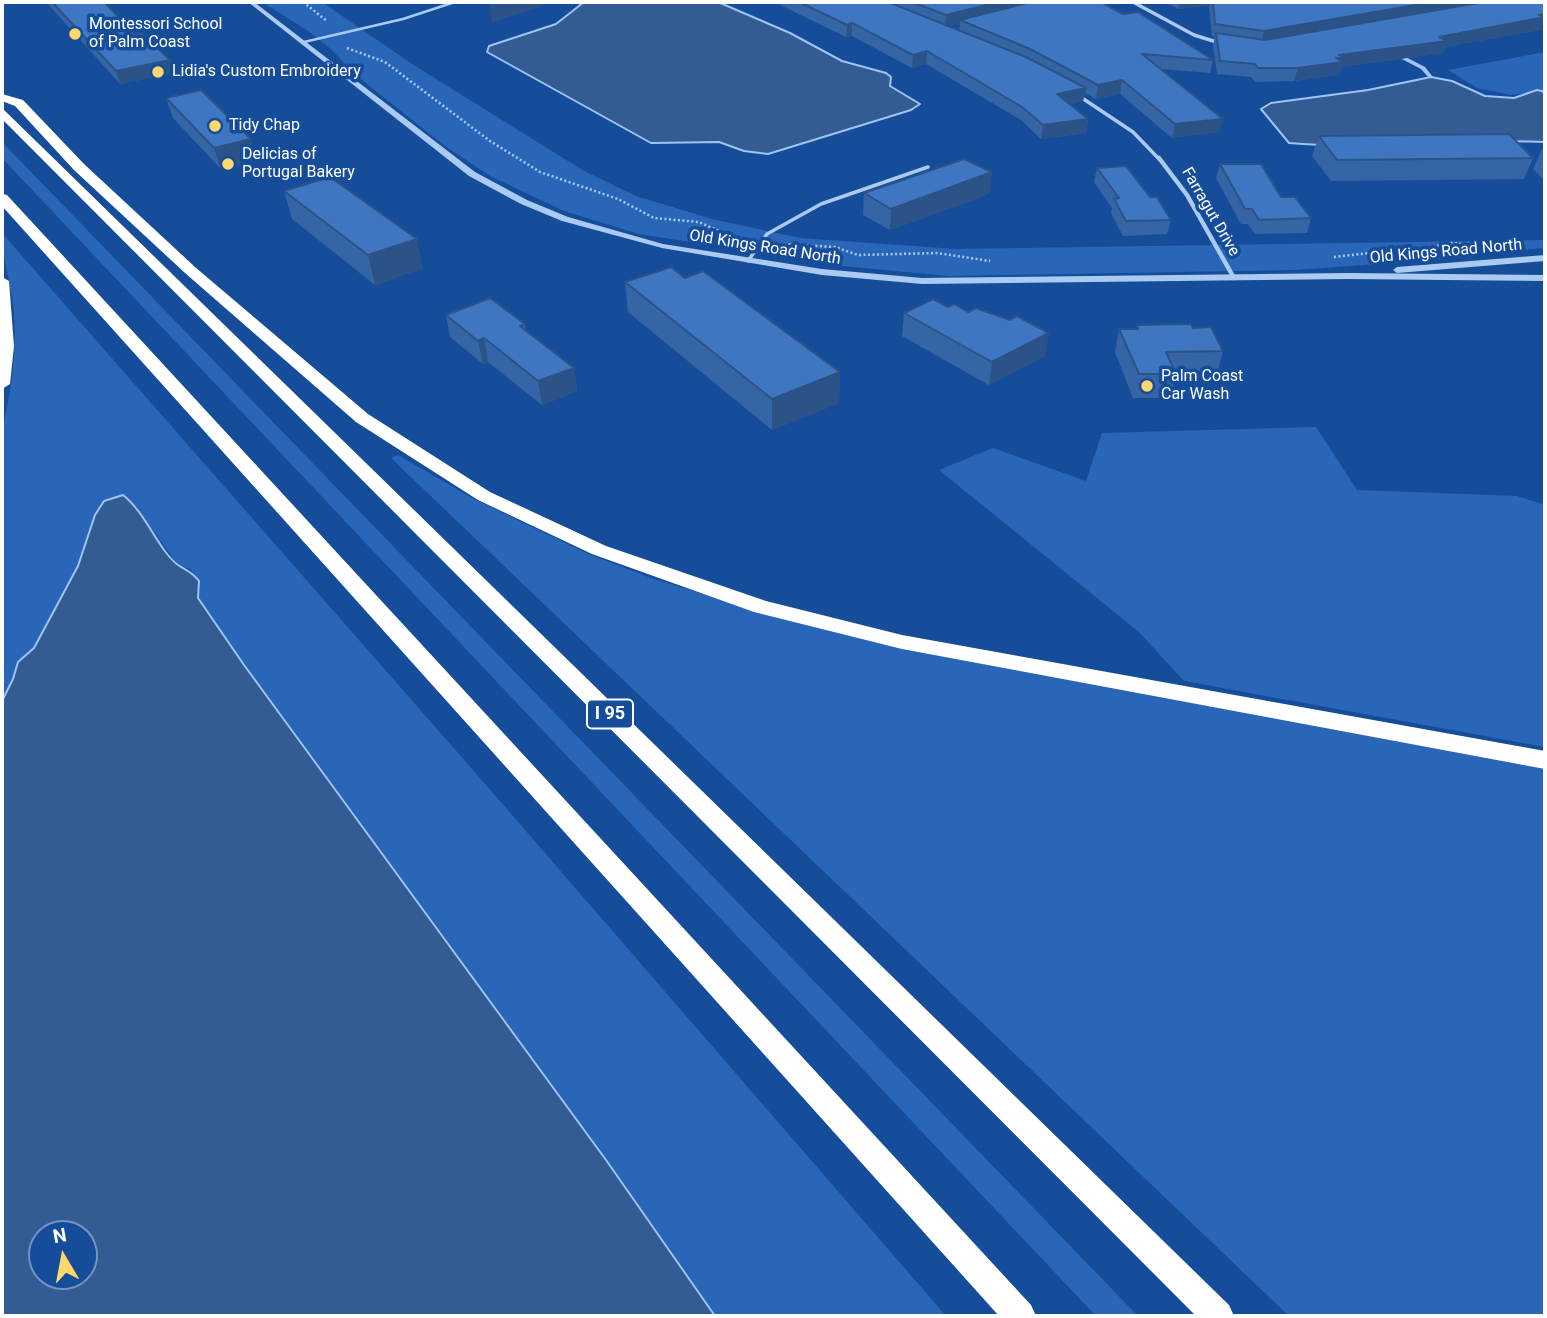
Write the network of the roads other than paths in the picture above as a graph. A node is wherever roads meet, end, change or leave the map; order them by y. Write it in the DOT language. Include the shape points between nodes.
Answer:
graph roads {
  1 [pos="251,2"];
  2 [pos="455,2"];
  3 [pos="1133,2"];
  4 [pos="304,42"];
  5 [pos="1231,46"];
  6 [pos="1069,90"];
  7 [pos="2,97"];
  8 [pos="2,112"];
  9 [pos="928,167"];
  10 [pos="2,198"];
  11 [pos="1545,258"];
  12 [pos="748,261"];
  13 [pos="1348,275"];
  14 [pos="1234,278"];
  15 [pos="1545,278"];
  16 [pos="2,281"];
  17 [pos="2,384"];
  18 [pos="1545,760"];
  19 [pos="1020,1316"];
  20 [pos="1218,1316"];
  1 -- 4 [label="street, Old Kings Road North"];
  2 -- 4 [label="lane"];
  3 -- 5 [label="street" via="1194,35"];
  4 -- 12 [label="street, Old Kings Road North" via="472,174 524,202 636,240"];
  6 -- 14 [label="street, Farragut Drive" via="1120,121 1160,155"];
  7 -- 18 [label="highway" via="19,103 79,167 208,286 362,418 484,496 599,550 761,607 902,642"];
  8 -- 20 [label="highway, I 95"];
  9 -- 12 [label="lane" via="821,204 770,232"];
  10 -- 19 [label="highway"];
  11 -- 13 [label="street, Old Kings Road North"];
  12 -- 14 [label="street, Old Kings Road North" via="931,282"];
  13 -- 14 [label="street, Old Kings Road North"];
  13 -- 15 [label="street, Old Kings Road North"];
  16 -- 17 [label="highway" via="6,346"];
}
